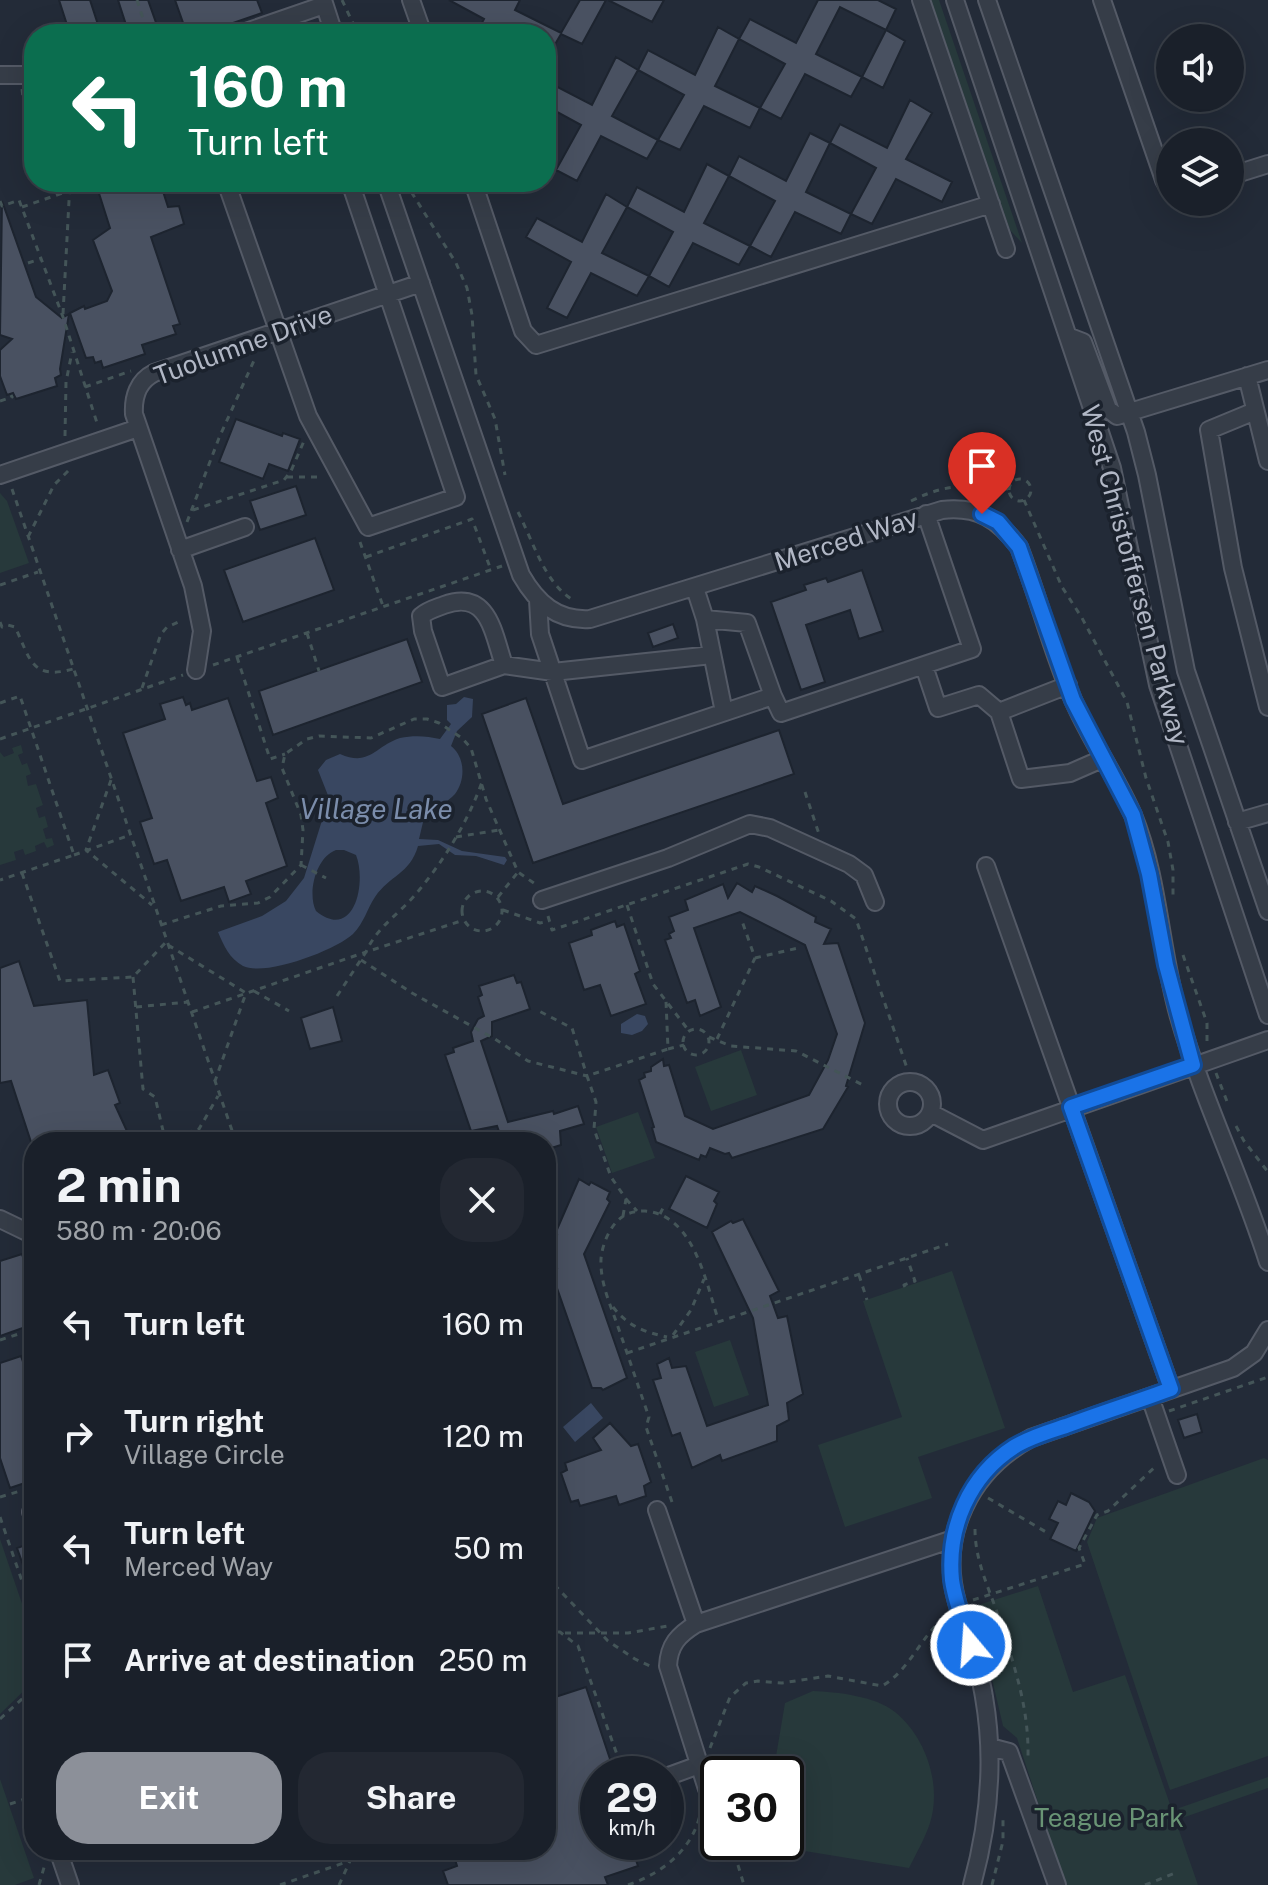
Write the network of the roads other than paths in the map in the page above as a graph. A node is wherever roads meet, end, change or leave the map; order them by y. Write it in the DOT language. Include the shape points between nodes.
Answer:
graph roads {
  1 [pos="411,0"];
  2 [pos="921,0"];
  3 [pos="955,0"];
  4 [pos="987,0"];
  5 [pos="1102,0"];
  6 [pos="323,2"];
  7 [pos="266,24"];
  8 [pos="331,24"];
  9 [pos="419,24"];
  10 [pos="0,75"];
  11 [pos="24,75"];
  12 [pos="1156,157"];
  13 [pos="1268,164"];
  14 [pos="1244,172"];
  15 [pos="229,192"];
  16 [pos="353,192"];
  17 [pos="389,192"];
  18 [pos="476,192"];
  19 [pos="991,204"];
  20 [pos="1006,249"];
  21 [pos="421,283"];
  22 [pos="388,294"];
  23 [pos="272,333"];
  24 [pos="1070,337"];
  25 [pos="1268,370"];
  26 [pos="1247,376"];
  27 [pos="1255,411"];
  28 [pos="1130,413"];
  29 [pos="138,428"];
  30 [pos="1268,461"];
  31 [pos="3,474"];
  32 [pos="926,514"];
  33 [pos="245,527"];
  34 [pos="180,550"];
  35 [pos="695,588"];
  36 [pos="538,600"];
  37 [pos="705,619"];
  38 [pos="712,655"];
  39 [pos="504,665"];
  40 [pos="924,666"];
  41 [pos="196,670"];
  42 [pos="553,672"];
  43 [pos="1068,685"];
  44 [pos="773,696"];
  45 [pos="1268,707"];
  46 [pos="724,712"];
  47 [pos="999,712"];
  48 [pos="1102,759"];
  49 [pos="1268,813"];
  50 [pos="1237,822"];
  51 [pos="986,866"];
  52 [pos="542,900"];
  53 [pos="875,902"];
  54 [pos="1268,911"];
  55 [pos="1268,1015"];
  56 [pos="1268,1040"];
  57 [pos="1193,1065"];
  58 [pos="1071,1107"];
  59 [pos="931,1113"];
  60 [pos="0,1219"];
  61 [pos="24,1232"];
  62 [pos="1268,1262"];
  63 [pos="1268,1330"];
  64 [pos="1171,1389"];
  65 [pos="1150,1397"];
  66 [pos="1177,1475"];
  67 [pos="657,1510"];
  68 [pos="953,1539"];
  69 [pos="696,1624"];
  70 [pos="990,1747"];
  71 [pos="701,1756"];
  72 [pos="56,1860"];
  73 [pos="70,1885"];
  74 [pos="972,1885"];
  75 [pos="1057,1885"];
  1 -- 9 [label="street"];
  2 -- 19 [label="street"];
  3 -- 24 [label="street, West Christoffersen Parkway"];
  4 -- 28 [label="street, West Christoffersen Parkway"];
  5 -- 12 [label="street"];
  6 -- 7 [label="street"];
  6 -- 8 [label="street"];
  10 -- 11 [label="street"];
  13 -- 14 [label="street"];
  15 -- 23 [label="street"];
  16 -- 22 [label="street"];
  17 -- 21 [label="street"];
  18 -- 19 [label="street" via="523,331 536,345"];
  19 -- 20 [label="street"];
  21 -- 22 [label="street, Tuolumne Drive"];
  21 -- 36 [label="street" via="521,575"];
  22 -- 23 [label="street, Tuolumne Drive"];
  22 -- 23 [label="street" via="456,497 368,527 308,416"];
  23 -- 29 [label="street, Tuolumne Drive" via="146,378 134,401"];
  24 -- 28 [label="street" via="1087,347 1111,413"];
  24 -- 55 [label="street, West Christoffersen Parkway" via="1119,492 1158,685"];
  25 -- 26 [label="street"];
  26 -- 27 [label="street"];
  26 -- 28 [label="street"];
  27 -- 30 [label="street"];
  27 -- 45 [label="street" via="1209,430 1233,568"];
  28 -- 50 [label="street, West Christoffersen Parkway" via="1179,648"];
  29 -- 31 [label="street"];
  29 -- 34 [label="street, Tuolumne Drive"];
  32 -- 35 [label="street, Merced Way"];
  32 -- 40 [label="street" via="972,649"];
  32 -- 43 [label="street, Merced Way" via="968,510 998,522 1008,533 1024,558"];
  33 -- 34 [label="street"];
  34 -- 41 [label="street, Tuolumne Drive" via="202,631"];
  35 -- 36 [label="street, Merced Way" via="590,619 565,617"];
  35 -- 37 [label="street"];
  36 -- 42 [label="street" via="540,634"];
  37 -- 38 [label="street"];
  37 -- 44 [label="street" via="747,623"];
  38 -- 42 [label="street"];
  38 -- 46 [label="street"];
  39 -- 39 [label="street" via="485,611 473,603 460,600 421,616 442,687"];
  39 -- 42 [label="street"];
  40 -- 44 [label="street" via="781,713"];
  40 -- 47 [label="street" via="938,708 979,695"];
  42 -- 46 [label="street" via="582,760"];
  43 -- 47 [label="street"];
  43 -- 48 [label="street, Merced Way"];
  44 -- 46 [label="street"];
  47 -- 48 [label="street" via="1021,779 1070,773"];
  48 -- 57 [label="street, Merced Way" via="1141,841"];
  49 -- 50 [label="street"];
  50 -- 54 [label="street, West Christoffersen Parkway"];
  51 -- 58 [label="street"];
  52 -- 53 [label="street" via="750,824 849,864 864,875"];
  56 -- 57 [label="street"];
  57 -- 58 [label="street"];
  57 -- 62 [label="street, Merced Way" via="1250,1203"];
  58 -- 59 [label="street" via="983,1140"];
  58 -- 64 [label="street"];
  60 -- 61 [label="street"];
  63 -- 64 [label="street" via="1254,1353 1233,1368"];
  64 -- 65 [label="street"];
  65 -- 66 [label="street"];
  65 -- 68 [label="street" via="1014,1448 979,1480"];
  67 -- 69 [label="street"];
  68 -- 69 [label="street"];
  68 -- 70 [label="street" via="952,1582 984,1695"];
  69 -- 71 [label="street" via="675,1640 668,1666"];
  70 -- 74 [label="street" via="984,1835"];
  70 -- 75 [label="street" via="1009,1752"];
  72 -- 73 [label="street"];
}
